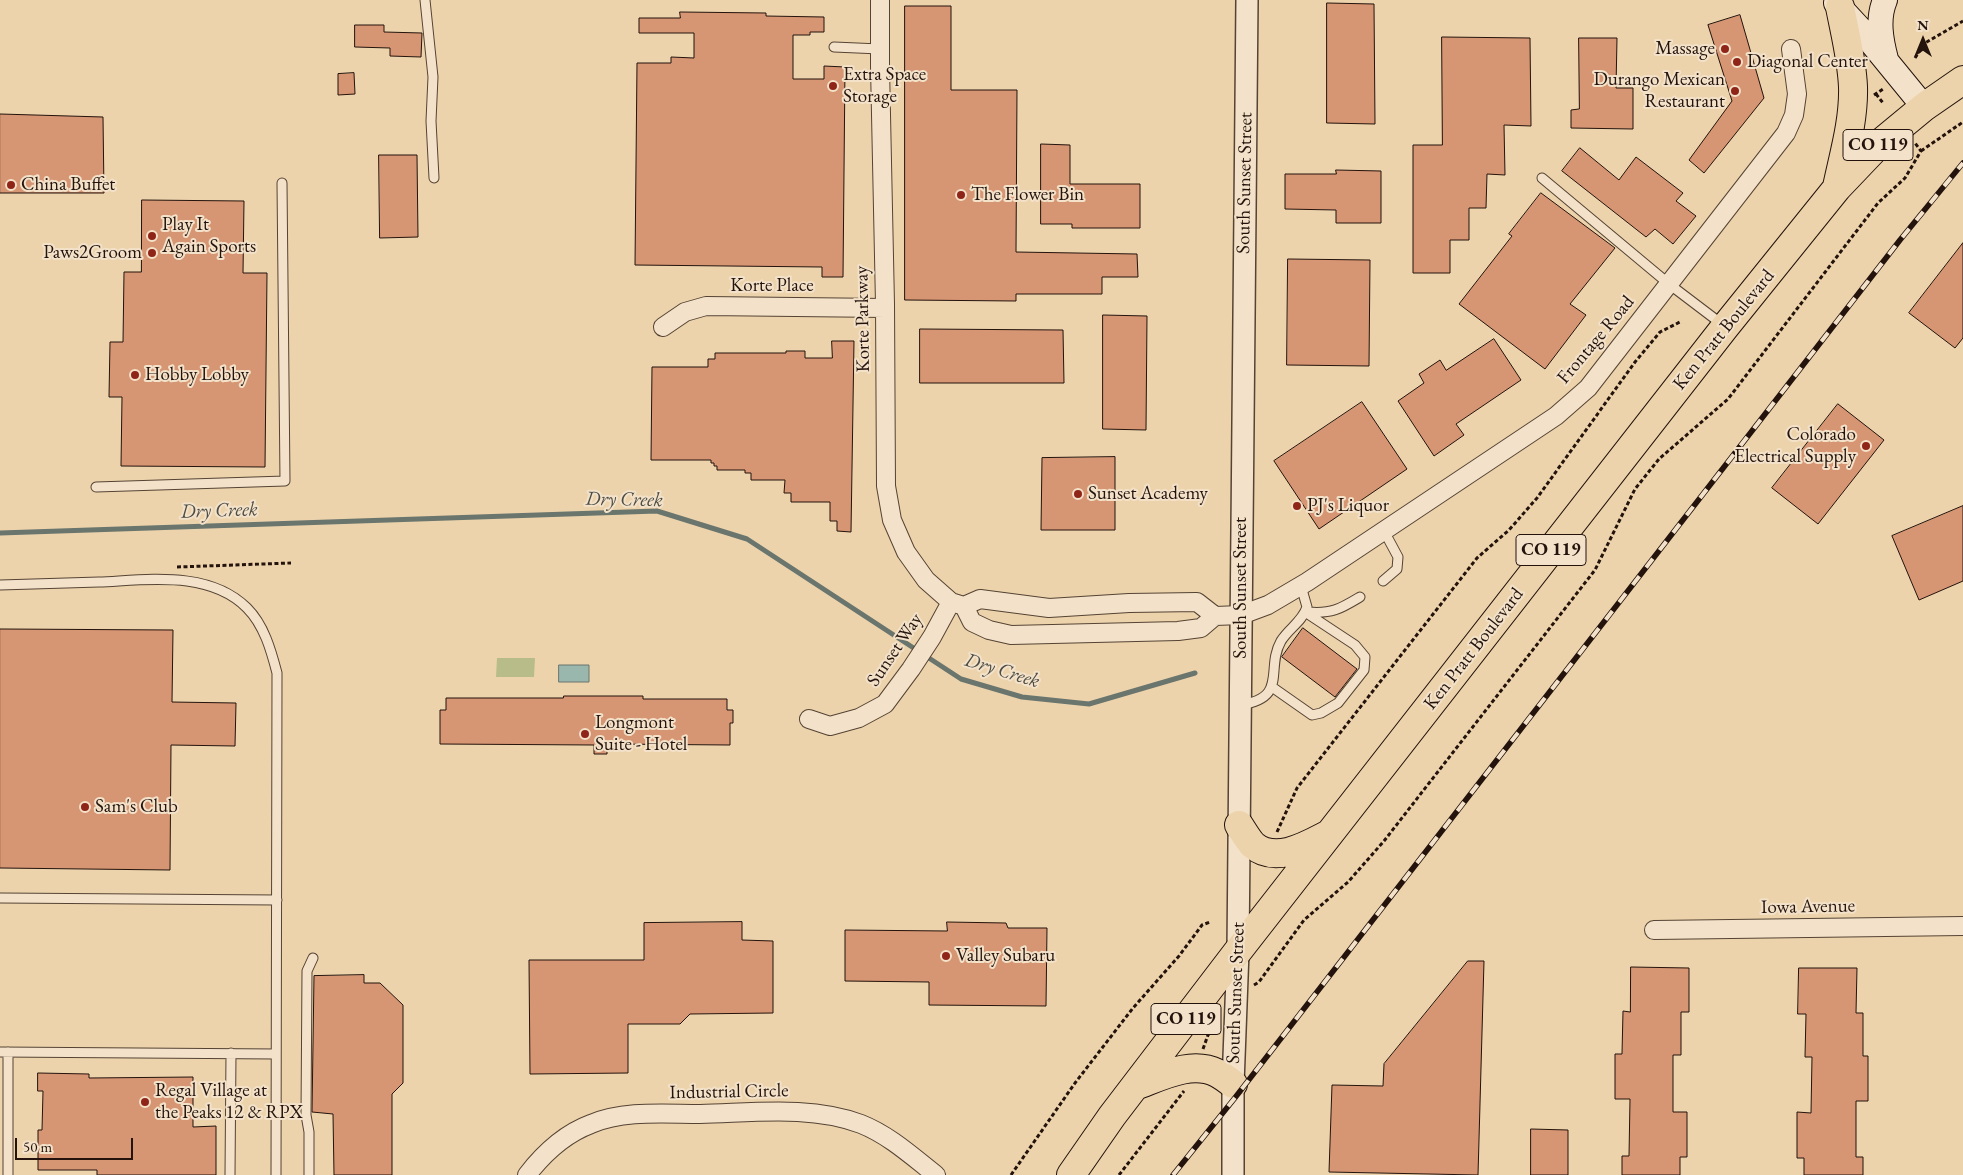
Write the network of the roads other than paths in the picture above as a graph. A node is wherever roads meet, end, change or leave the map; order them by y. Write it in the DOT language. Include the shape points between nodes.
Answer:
graph roads {
  1 [pos="425,0"];
  2 [pos="880,0"];
  3 [pos="1247,0"];
  4 [pos="1886,0"];
  5 [pos="1836,3"];
  6 [pos="834,47"];
  7 [pos="880,49"];
  8 [pos="1791,49"];
  9 [pos="1887,63"];
  10 [pos="1963,80"];
  11 [pos="1924,107"];
  12 [pos="434,178"];
  13 [pos="1542,178"];
  14 [pos="282,183"];
  15 [pos="1837,188"];
  16 [pos="1669,284"];
  17 [pos="885,308"];
  18 [pos="663,327"];
  19 [pos="1725,327"];
  20 [pos="96,487"];
  21 [pos="1384,531"];
  22 [pos="1383,581"];
  23 [pos="0,586"];
  24 [pos="1301,586"];
  25 [pos="1360,597"];
  26 [pos="957,604"];
  27 [pos="1305,612"];
  28 [pos="1241,614"];
  29 [pos="1215,616"];
  30 [pos="1272,687"];
  31 [pos="1240,705"];
  32 [pos="809,718"];
  33 [pos="1239,825"];
  34 [pos="1333,832"];
  35 [pos="0,898"];
  36 [pos="276,900"];
  37 [pos="1963,926"];
  38 [pos="1654,930"];
  39 [pos="1238,952"];
  40 [pos="313,958"];
  41 [pos="4,1052"];
  42 [pos="231,1053"];
  43 [pos="276,1054"];
  44 [pos="1233,1084"];
  45 [pos="1135,1086"];
  46 [pos="1234,1122"];
  47 [pos="8,1175"];
  48 [pos="230,1175"];
  49 [pos="276,1175"];
  50 [pos="309,1175"];
  51 [pos="526,1175"];
  52 [pos="936,1175"];
  53 [pos="1071,1175"];
  1 -- 12 [label="lane" via="433,77"];
  2 -- 7 [label="street, Korte Parkway"];
  3 -- 28 [label="street, South Sunset Street"];
  4 -- 9 [label="main road" via="1880,24"];
  5 -- 9 [label="main road"];
  5 -- 15 [label="highway" via="1852,67 1853,88 1849,129"];
  6 -- 7 [label="lane"];
  7 -- 17 [label="street, Korte Parkway"];
  8 -- 16 [label="street, Frontage Road" via="1797,94 1794,115 1786,133"];
  9 -- 11 [label="main road"];
  10 -- 11 [label="highway, Ken Pratt Boulevard / CO 119"];
  11 -- 15 [label="highway, Ken Pratt Boulevard / CO 119" via="1878,145"];
  13 -- 16 [label="lane"];
  14 -- 20 [label="lane" via="285,481"];
  15 -- 19 [label="highway, Ken Pratt Boulevard / CO 119"];
  16 -- 19 [label="lane"];
  16 -- 21 [label="street, Frontage Road" via="1581,396"];
  17 -- 18 [label="street, Korte Place" via="706,306 685,312"];
  17 -- 26 [label="street, Korte Parkway" via="886,486 892,520 906,552 926,580"];
  19 -- 34 [label="highway, Ken Pratt Boulevard / CO 119"];
  21 -- 22 [label="lane" via="1398,557 1397,568"];
  21 -- 24 [label="street, Frontage Road"];
  23 -- 36 [label="lane" via="168,580 216,588 247,608 259,623 277,672"];
  24 -- 27 [label="lane" via="1307,603"];
  24 -- 28 [label="street, Frontage Road" via="1268,605"];
  25 -- 27 [label="lane" via="1336,611"];
  26 -- 29 [label="street" via="980,599 1049,608 1197,602"];
  26 -- 29 [label="street, Korte Parkway" via="972,622 1011,635 1178,631 1201,628"];
  26 -- 32 [label="street, Sunset Way" via="884,704 859,718 830,726"];
  27 -- 30 [label="lane" via="1277,650"];
  27 -- 30 [label="lane" via="1355,645 1365,657 1364,670 1338,703 1312,715"];
  28 -- 29 [label="street, Korte Parkway"];
  28 -- 31 [label="street, South Sunset Street"];
  30 -- 31 [label="lane" via="1253,703"];
  31 -- 33 [label="street, South Sunset Street"];
  33 -- 34 [label="highway" via="1253,844 1266,852 1285,853"];
  33 -- 39 [label="street, South Sunset Street"];
  34 -- 39 [label="highway, Ken Pratt Boulevard / CO 119"];
  35 -- 36 [label="lane"];
  36 -- 43 [label="lane"];
  37 -- 38 [label="street, Iowa Avenue"];
  39 -- 44 [label="street, South Sunset Street"];
  39 -- 45 [label="highway, Ken Pratt Boulevard / CO 119"];
  40 -- 50 [label="lane" via="307,971"];
  41 -- 42 [label="lane"];
  41 -- 47 [label="lane"];
  42 -- 43 [label="lane"];
  42 -- 48 [label="lane"];
  43 -- 49 [label="lane"];
  44 -- 45 [label="highway" via="1216,1072 1196,1067"];
  44 -- 46 [label="street, South Sunset Street" via="1233,1175"];
  45 -- 53 [label="highway, Ken Pratt Boulevard / CO 119"];
  51 -- 52 [label="street, Industrial Circle" via="542,1155 569,1134 592,1123 625,1115 799,1112 836,1116 862,1124 887,1137"];
}
